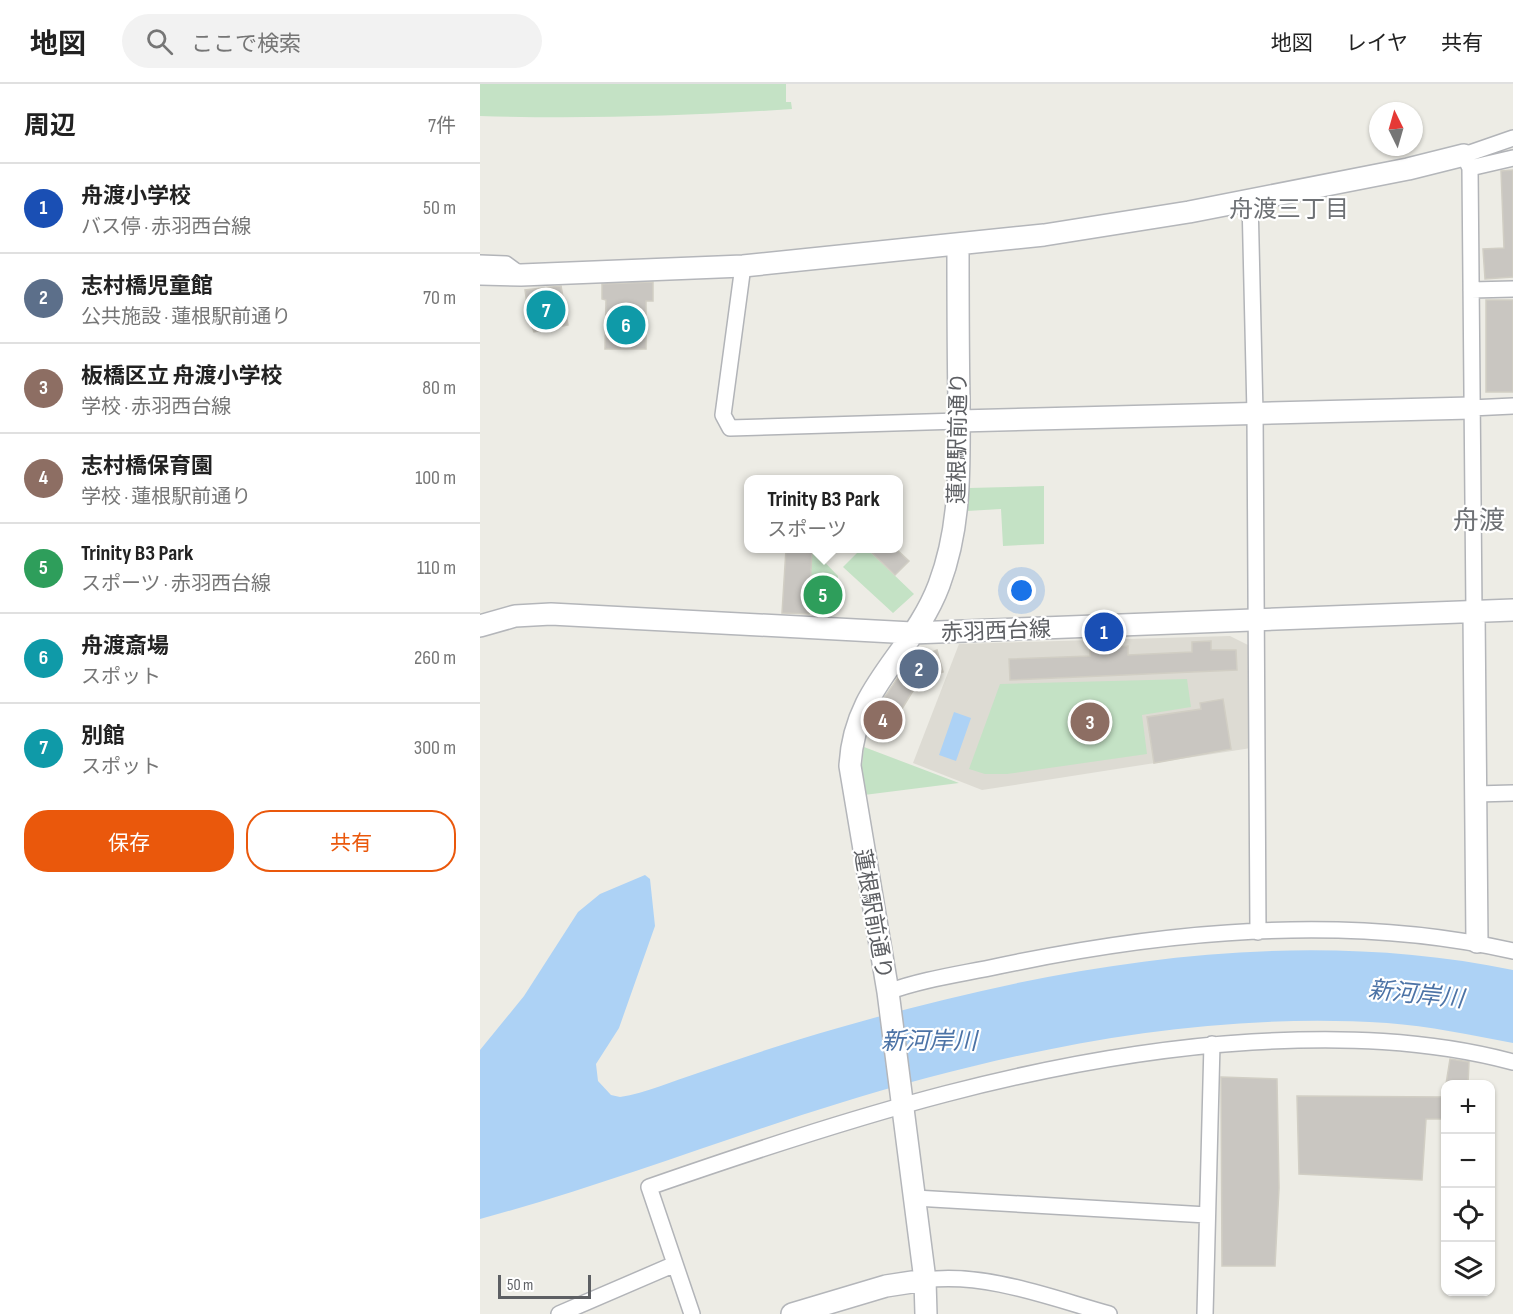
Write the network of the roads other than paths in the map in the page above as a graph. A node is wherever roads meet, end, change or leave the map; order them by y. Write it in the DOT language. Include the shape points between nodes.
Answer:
graph roads {
  1 [pos="1513,138"];
  2 [pos="1513,158"];
  3 [pos="1467,162"];
  4 [pos="1250,200"];
  5 [pos="958,246"];
  6 [pos="480,263"];
  7 [pos="743,266"];
  8 [pos="480,274"];
  9 [pos="521,275"];
  10 [pos="1471,290"];
  11 [pos="1513,290"];
  12 [pos="1513,406"];
  13 [pos="1471,408"];
  14 [pos="1255,413"];
  15 [pos="959,421"];
  16 [pos="1513,610"];
  17 [pos="1474,612"];
  18 [pos="1255,620"];
  19 [pos="480,627"];
  20 [pos="912,633"];
  21 [pos="1513,793"];
  22 [pos="1476,794"];
  23 [pos="1258,932"];
  24 [pos="1477,942"];
  25 [pos="1513,951"];
  26 [pos="889,995"];
  27 [pos="1212,1044"];
  28 [pos="1513,1062"];
  29 [pos="902,1100"];
  30 [pos="915,1198"];
  31 [pos="1208,1215"];
  32 [pos="675,1264"];
  33 [pos="925,1280"];
  34 [pos="559,1314"];
  35 [pos="692,1314"];
  36 [pos="792,1314"];
  37 [pos="926,1314"];
  38 [pos="1109,1314"];
  39 [pos="1205,1314"];
  1 -- 3 [label="street"];
  2 -- 3 [label="street"];
  3 -- 4 [label="street" via="1408,169"];
  3 -- 10 [label="street"];
  4 -- 5 [label="street" via="1044,236"];
  4 -- 14 [label="street"];
  5 -- 7 [label="street"];
  5 -- 15 [label="street, 蓮根駅前通り"];
  6 -- 9 [label="street" via="506,264"];
  7 -- 9 [label="street"];
  7 -- 15 [label="street" via="723,415 730,428"];
  8 -- 9 [label="street"];
  10 -- 11 [label="street"];
  10 -- 13 [label="street"];
  12 -- 13 [label="street"];
  13 -- 14 [label="street"];
  13 -- 17 [label="street"];
  14 -- 15 [label="street"];
  14 -- 18 [label="street"];
  15 -- 20 [label="street, 蓮根駅前通り" via="960,494 944,570"];
  16 -- 17 [label="street, 赤羽西台線"];
  17 -- 18 [label="street, 赤羽西台線"];
  17 -- 22 [label="street"];
  18 -- 20 [label="street, 赤羽西台線"];
  18 -- 23 [label="street"];
  19 -- 20 [label="street, 赤羽西台線" via="515,616 545,614"];
  20 -- 26 [label="street, 蓮根駅前通り" via="866,700 850,753 850,780"];
  21 -- 22 [label="street"];
  22 -- 24 [label="street"];
  23 -- 24 [label="street" via="1336,930"];
  23 -- 26 [label="street" via="1155,940 1054,954"];
  24 -- 25 [label="street"];
  26 -- 29 [label="street, 蓮根駅前通り"];
  27 -- 28 [label="street" via="1307,1039 1401,1042"];
  27 -- 29 [label="street" via="1082,1062"];
  27 -- 31 [label="street"];
  29 -- 30 [label="street"];
  29 -- 32 [label="street" via="649,1187"];
  30 -- 31 [label="street"];
  30 -- 33 [label="street"];
  31 -- 39 [label="street"];
  32 -- 34 [label="street"];
  32 -- 35 [label="street"];
  33 -- 36 [label="street" via="886,1286"];
  33 -- 37 [label="street"];
  33 -- 38 [label="street" via="1011,1287"];
}
